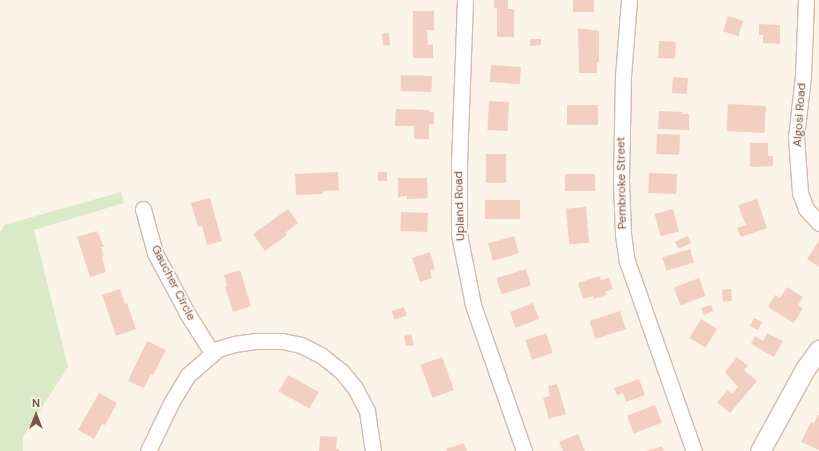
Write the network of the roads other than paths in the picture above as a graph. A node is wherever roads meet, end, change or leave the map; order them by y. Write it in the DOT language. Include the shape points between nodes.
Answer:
graph roads {
  1 [pos="466,0"];
  2 [pos="629,0"];
  3 [pos="806,0"];
  4 [pos="143,209"];
  5 [pos="819,223"];
  6 [pos="819,350"];
  7 [pos="212,353"];
  8 [pos="148,451"];
  9 [pos="372,451"];
  10 [pos="524,451"];
  11 [pos="694,451"];
  12 [pos="760,451"];
  1 -- 10 [label="street, Upland Road" via="458,234 473,305"];
  2 -- 11 [label="street, Pembroke Street" via="623,83 623,234 628,261"];
  3 -- 5 [label="street, Algosi Road" via="803,76 796,137 800,193 806,209"];
  4 -- 7 [label="street, Gaucher Circle" via="155,253"];
  6 -- 12 [label="street" via="805,369"];
  7 -- 8 [label="street" via="188,375 171,403"];
  7 -- 9 [label="street" via="234,344 255,340 282,340 301,345 321,355 342,372 355,388 367,411"];
}
